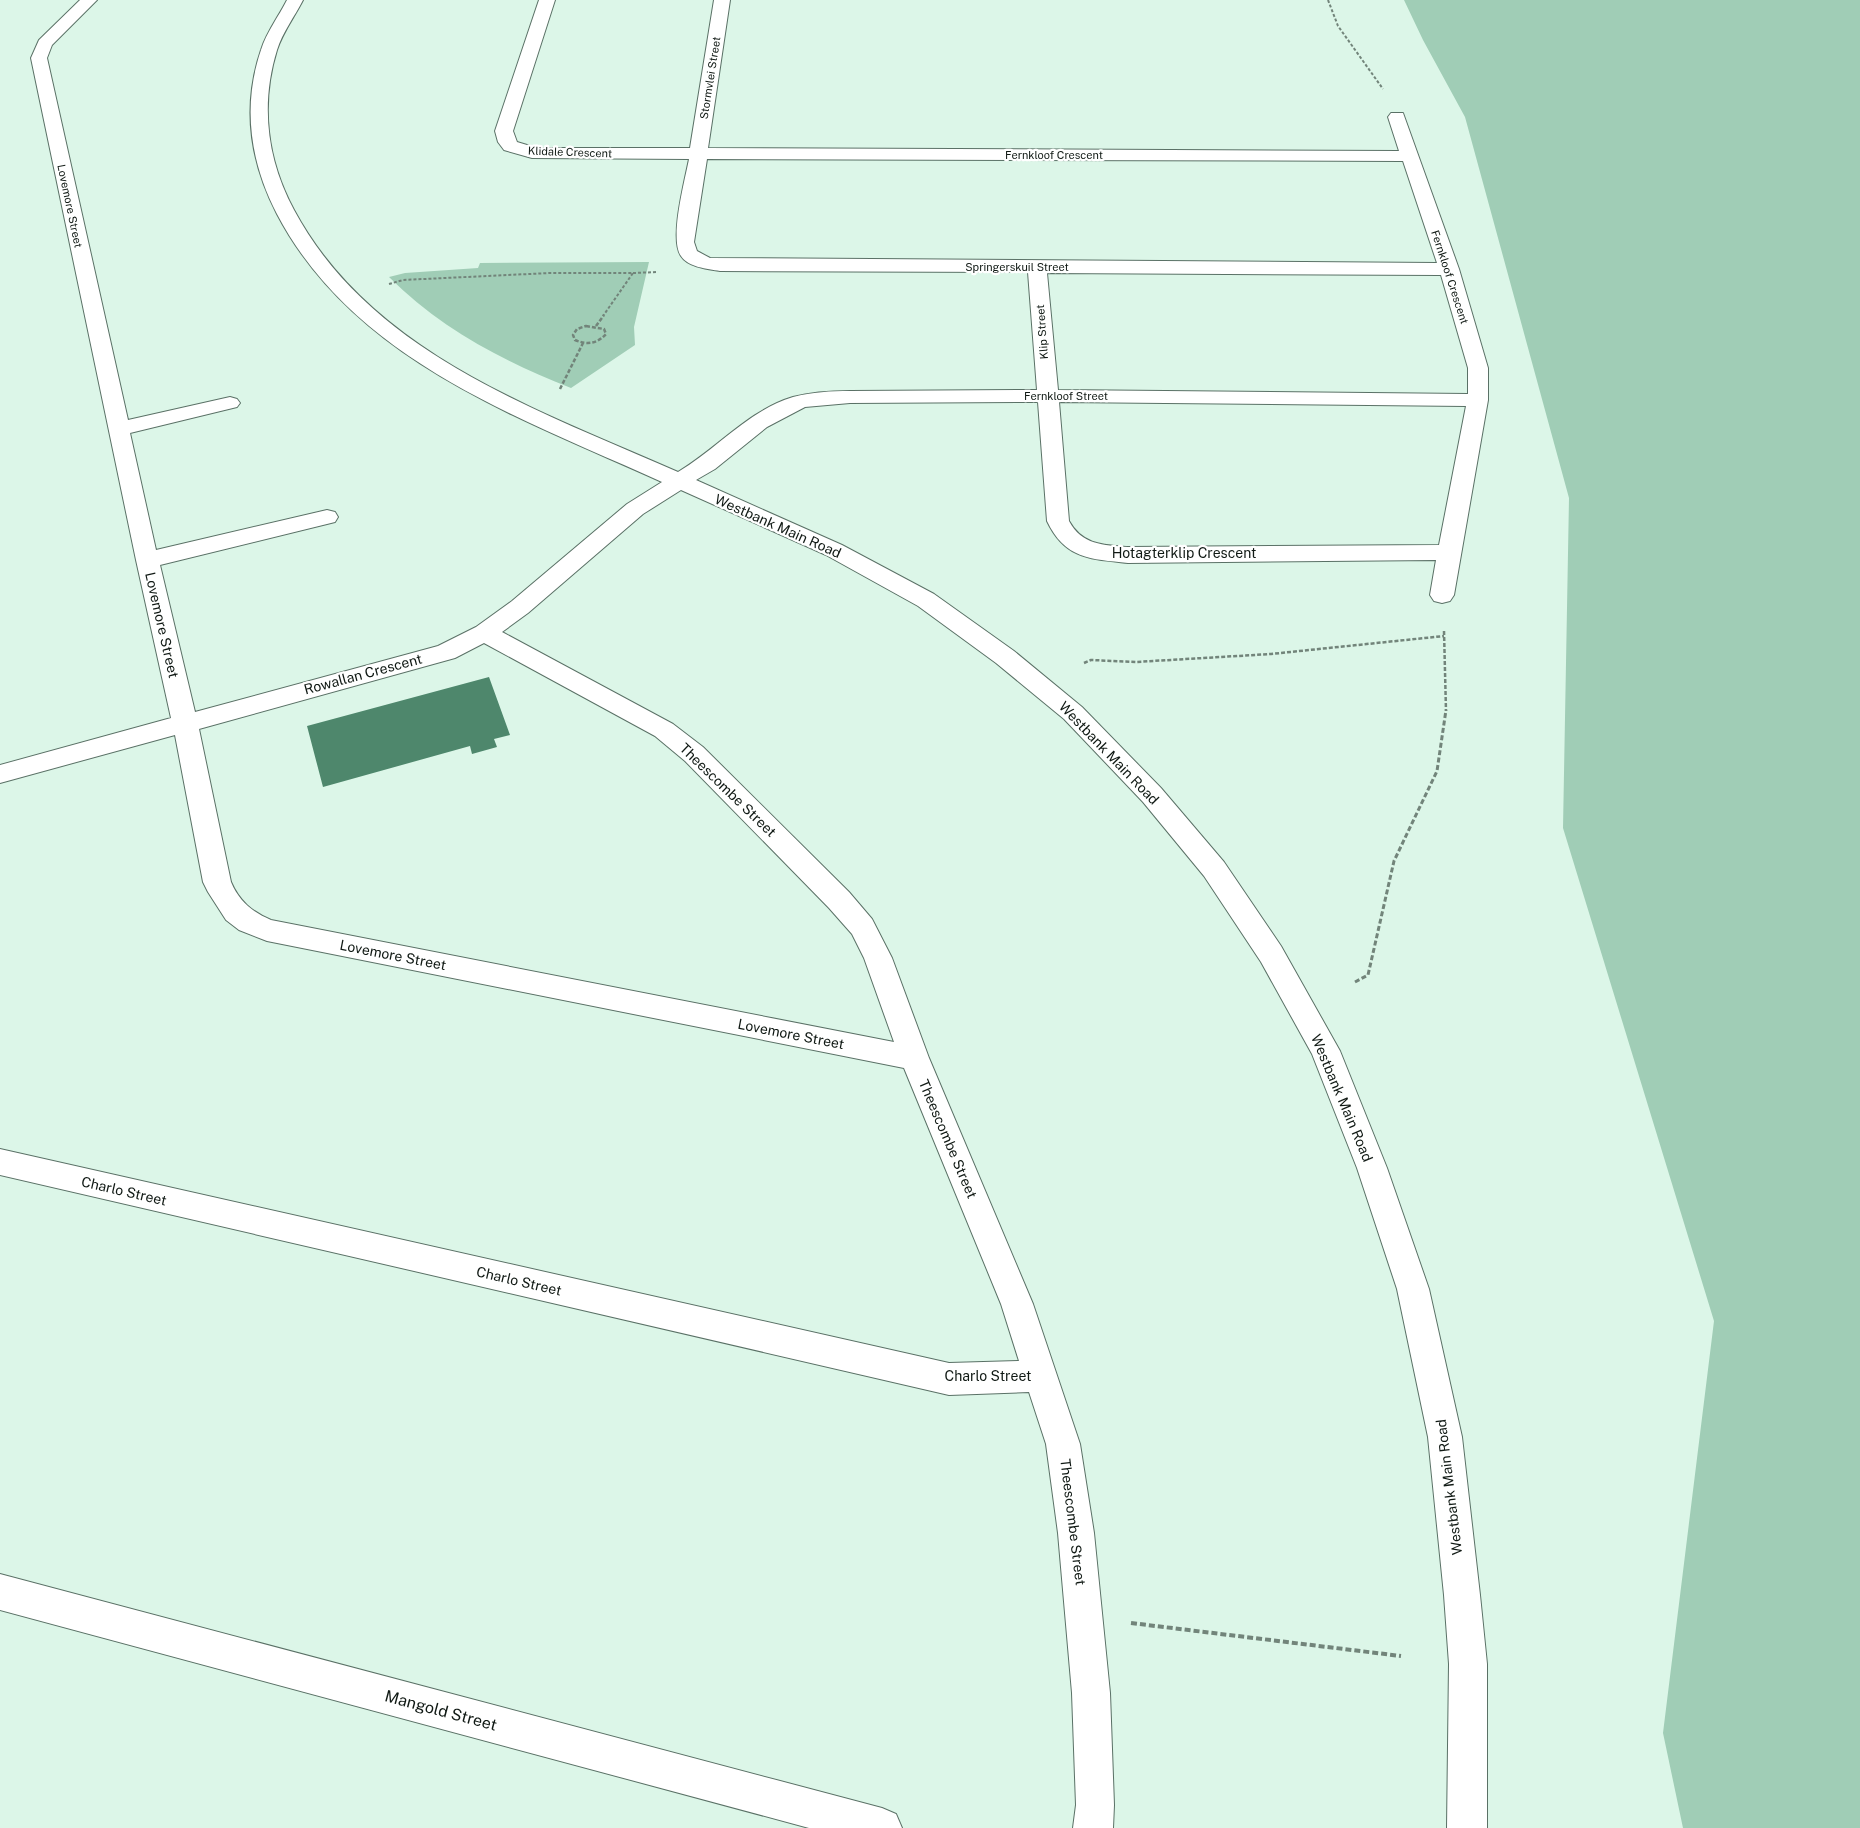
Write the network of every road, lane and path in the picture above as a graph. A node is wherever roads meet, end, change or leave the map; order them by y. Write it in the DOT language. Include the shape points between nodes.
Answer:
graph roads {
  1 [pos="89,0"];
  2 [pos="294,0"];
  3 [pos="547,0"];
  4 [pos="722,0"];
  5 [pos="1328,0"];
  6 [pos="1397,116"];
  7 [pos="698,155"];
  8 [pos="1410,156"];
  9 [pos="1037,268"];
  10 [pos="1448,270"];
  11 [pos="388,284"];
  12 [pos="596,326"];
  13 [pos="583,343"];
  14 [pos="560,389"];
  15 [pos="1046,396"];
  16 [pos="1478,400"];
  17 [pos="230,403"];
  18 [pos="119,430"];
  19 [pos="679,481"];
  20 [pos="327,517"];
  21 [pos="1450,552"];
  22 [pos="147,560"];
  23 [pos="1442,595"];
  24 [pos="484,634"];
  25 [pos="1444,636"];
  26 [pos="1084,663"];
  27 [pos="185,723"];
  28 [pos="0,774"];
  29 [pos="1355,982"];
  30 [pos="914,1058"];
  31 [pos="0,1162"];
  32 [pos="1041,1376"];
  33 [pos="0,1592"];
  34 [pos="1084,1617"];
  35 [pos="1401,1656"];
  36 [pos="882,1828"];
  37 [pos="1093,1828"];
  38 [pos="1467,1828"];
  1 -- 18 [label="street, Lovemore Street" via="54,32 39,58"];
  2 -- 19 [label="street, Westbank Main Road" via="266,57 257,111 259,139 264,168 276,199 292,231 315,262 343,294 372,319 440,368 526,413"];
  3 -- 7 [label="street, Klidale Crescent" via="504,131 503,139 508,145 537,153"];
  4 -- 7 [label="street, Stormvlei Street"];
  5 -- 6 [label="path" via="1338,26 1386,93"];
  6 -- 8 [label="street, Fernkloof Crescent"];
  7 -- 8 [label="street, Fernkloof Crescent"];
  7 -- 9 [label="street, Springerskuil Street" via="685,242 689,254 705,263"];
  8 -- 10 [label="street, Fernkloof Crescent"];
  9 -- 10 [label="street, Springerskuil Street"];
  9 -- 15 [label="street, Klip Street"];
  10 -- 16 [label="street, Fernkloof Crescent" via="1478,368"];
  11 -- 12 [label="path" via="402,280 522,274 633,273"];
  12 -- 13 [label="path" via="604,329 606,334 602,340"];
  12 -- 13 [label="path" via="577,329 573,335 575,340"];
  13 -- 14 [label="path"];
  15 -- 16 [label="street, Fernkloof Street"];
  15 -- 19 [label="street, Fernkloof Street" via="850,397 799,402 758,422 707,464"];
  15 -- 21 [label="street, Hotagterklip Crescent" via="1058,521 1074,546 1128,555"];
  16 -- 21 [label="street"];
  17 -- 18 [label="street"];
  18 -- 22 [label="street, Lovemore Street"];
  19 -- 24 [label="street, Rowallan Crescent" via="635,508 520,608"];
  19 -- 38 [label="street, Westbank Main Road" via="834,550 926,600 1005,657 1073,713 1152,794 1214,869 1271,954 1325,1051 1372,1168 1417,1308 1445,1437 1462,1595 1468,1664"];
  20 -- 22 [label="street, Lovemore Street"];
  21 -- 23 [label="street"];
  22 -- 27 [label="street, Lovemore Street"];
  23 -- 25 [label="path"];
  24 -- 27 [label="street, Rowallan Crescent" via="446,652"];
  24 -- 30 [label="street, Theescombe Street" via="664,730 694,754 862,927 878,958"];
  25 -- 26 [label="path" via="1271,654 1136,662 1091,660"];
  25 -- 29 [label="path" via="1446,711 1437,771 1394,861 1368,975"];
  27 -- 28 [label="street, Rowallan Crescent"];
  27 -- 30 [label="street, Lovemore Street" via="217,882 225,902 244,921 284,934"];
  30 -- 32 [label="street, Theescombe Street" via="1017,1304"];
  31 -- 32 [label="street, Charlo Street" via="949,1379"];
  32 -- 34 [label="street, Theescombe Street" via="1063,1444"];
  33 -- 36 [label="street, Mangold Street"];
  34 -- 35 [label="path"];
  34 -- 37 [label="street, Theescombe Street" via="1091,1693"];
}
